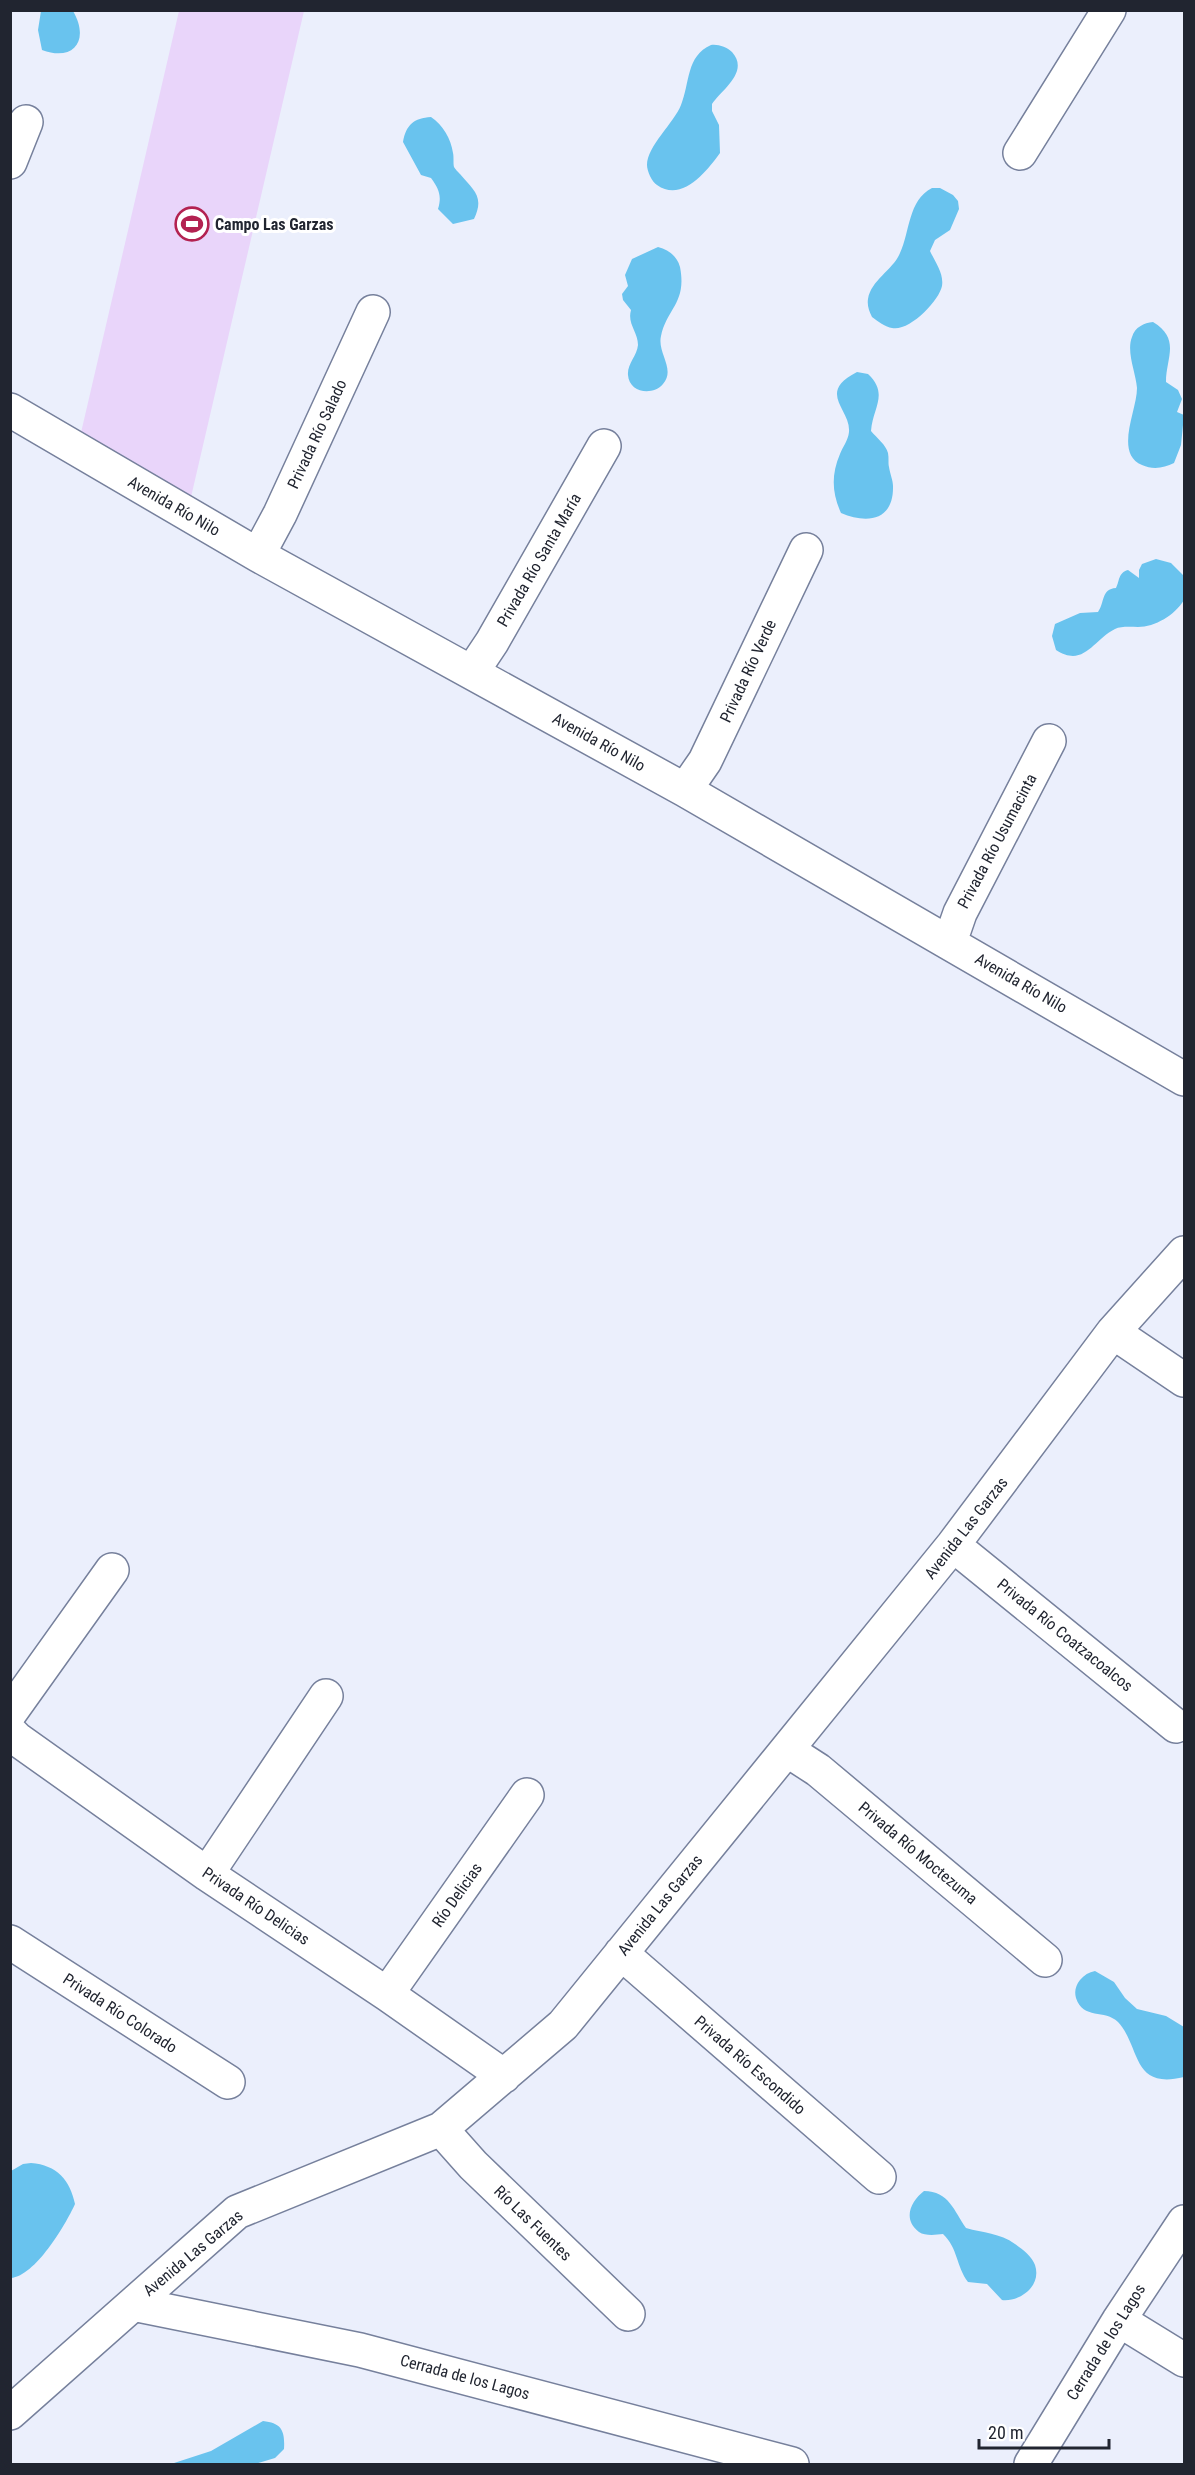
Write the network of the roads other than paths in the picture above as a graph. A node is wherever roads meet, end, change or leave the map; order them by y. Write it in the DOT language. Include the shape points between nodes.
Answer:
graph roads {
  1 [pos="1109,10"];
  2 [pos="26,122"];
  3 [pos="1020,153"];
  4 [pos="10,162"];
  5 [pos="374,312"];
  6 [pos="10,410"];
  7 [pos="604,446"];
  8 [pos="806,550"];
  9 [pos="258,555"];
  10 [pos="472,672"];
  11 [pos="1049,741"];
  12 [pos="685,790"];
  13 [pos="950,942"];
  14 [pos="1185,1078"];
  15 [pos="1185,1253"];
  16 [pos="1113,1332"];
  17 [pos="1185,1380"];
  18 [pos="953,1545"];
  19 [pos="112,1570"];
  20 [pos="326,1696"];
  21 [pos="10,1713"];
  22 [pos="1176,1726"];
  23 [pos="10,1732"];
  24 [pos="787,1750"];
  25 [pos="527,1795"];
  26 [pos="207,1874"];
  27 [pos="11,1946"];
  28 [pos="621,1953"];
  29 [pos="1045,1960"];
  30 [pos="387,1994"];
  31 [pos="504,2076"];
  32 [pos="228,2082"];
  33 [pos="441,2129"];
  34 [pos="879,2177"];
  35 [pos="1185,2222"];
  36 [pos="133,2304"];
  37 [pos="628,2314"];
  38 [pos="1119,2320"];
  39 [pos="1185,2360"];
  40 [pos="10,2414"];
  41 [pos="792,2464"];
  42 [pos="1031,2464"];
  1 -- 3 [label="street"];
  2 -- 4 [label="street"];
  5 -- 9 [label="street, Privada Río Salado"];
  6 -- 9 [label="street, Avenida Río Nilo"];
  7 -- 10 [label="street, Privada Río Santa María"];
  8 -- 12 [label="street, Privada Río Verde" via="705,761"];
  9 -- 10 [label="street, Avenida Río Nilo"];
  10 -- 12 [label="street, Avenida Río Nilo"];
  11 -- 13 [label="street, Privada Río Usumacinta" via="960,913"];
  12 -- 13 [label="street, Avenida Río Nilo"];
  13 -- 14 [label="street, Avenida Río Nilo"];
  15 -- 16 [label="street, Avenida Las Garzas"];
  16 -- 17 [label="street"];
  16 -- 18 [label="street, Avenida Las Garzas"];
  18 -- 22 [label="street, Privada Río Coatzacoalcos"];
  18 -- 24 [label="street, Avenida Las Garzas"];
  19 -- 21 [label="street"];
  20 -- 26 [label="street"];
  23 -- 26 [label="street, Privada Río Delicias"];
  24 -- 28 [label="street, Avenida Las Garzas"];
  24 -- 29 [label="street, Privada Río Moctezuma" via="819,1770"];
  25 -- 30 [label="street, Río Delicias"];
  26 -- 30 [label="street, Privada Río Delicias"];
  27 -- 32 [label="street, Privada Río Colorado"];
  28 -- 31 [label="street, Avenida Las Garzas" via="563,2025"];
  28 -- 34 [label="street, Privada Río Escondido"];
  30 -- 31 [label="street, Privada Río Delicias"];
  31 -- 33 [label="street, Avenida Las Garzas"];
  33 -- 36 [label="street, Avenida Las Garzas" via="237,2212"];
  33 -- 37 [label="street, Río Las Fuentes" via="473,2165"];
  35 -- 38 [label="street, Cerrada de los Lagos"];
  36 -- 40 [label="street, Avenida Las Garzas"];
  36 -- 41 [label="street, Cerrada de los Lagos" via="360,2350"];
  38 -- 39 [label="street"];
  38 -- 42 [label="street, Cerrada de los Lagos"];
}
